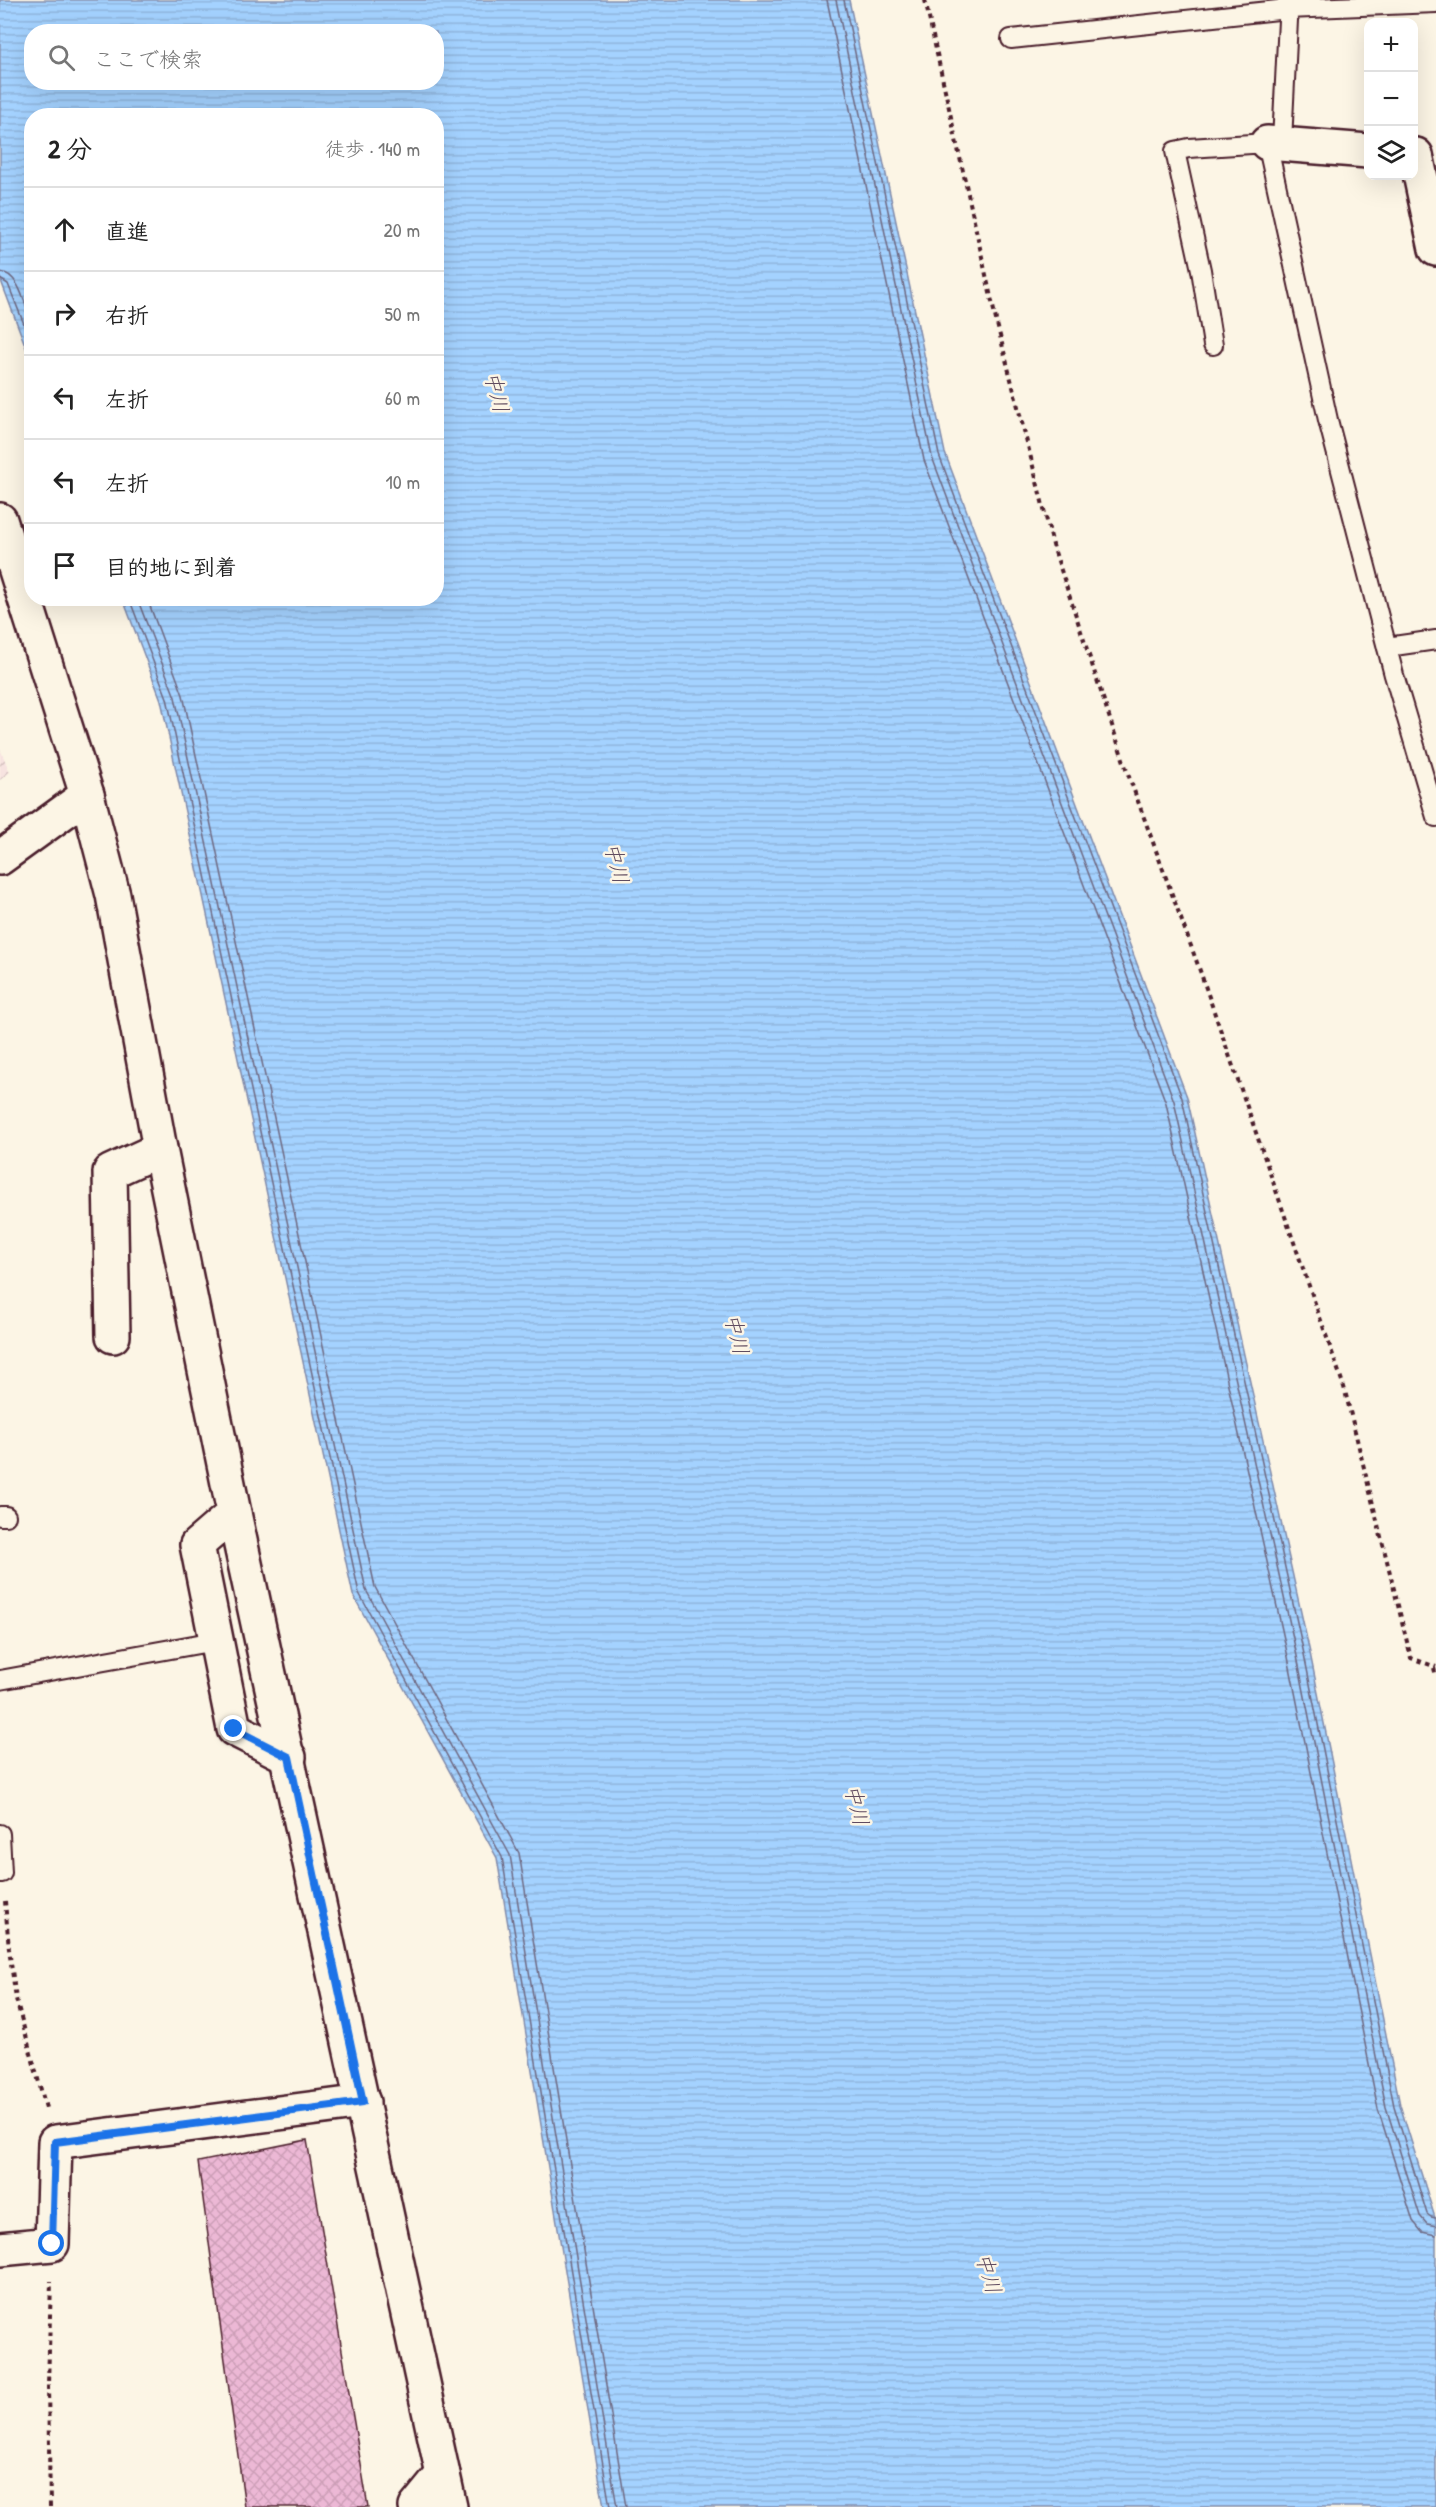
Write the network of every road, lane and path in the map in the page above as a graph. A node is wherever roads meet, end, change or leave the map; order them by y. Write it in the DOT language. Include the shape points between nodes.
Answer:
graph roads {
  1 [pos="925,0"];
  2 [pos="1436,3"];
  3 [pos="1287,4"];
  4 [pos="1011,39"];
  5 [pos="1274,143"];
  6 [pos="1364,151"];
  7 [pos="1422,155"];
  8 [pos="1436,249"];
  9 [pos="1214,345"];
  10 [pos="0,520"];
  11 [pos="24,596"];
  12 [pos="27,606"];
  13 [pos="1436,640"];
  14 [pos="1387,647"];
  15 [pos="87,795"];
  16 [pos="1436,817"];
  17 [pos="0,858"];
  18 [pos="160,1149"];
  19 [pos="113,1336"];
  20 [pos="234,1514"];
  21 [pos="215,1641"];
  22 [pos="1435,1667"];
  23 [pos="1436,1676"];
  24 [pos="0,1680"];
  25 [pos="289,1757"];
  26 [pos="0,1834"];
  27 [pos="1,1873"];
  28 [pos="363,2102"];
  29 [pos="55,2142"];
  30 [pos="52,2244"];
  31 [pos="0,2249"];
  32 [pos="443,2474"];
  33 [pos="51,2507"];
  34 [pos="416,2507"];
  35 [pos="450,2507"];
  1 -- 22 [label="path" via="996,320 1054,549 1128,774 1344,1387 1411,1658"];
  2 -- 3 [label="lane"];
  3 -- 4 [label="lane"];
  3 -- 5 [label="lane"];
  5 -- 6 [label="street"];
  5 -- 9 [label="lane" via="1175,151 1202,270"];
  5 -- 14 [label="lane" via="1328,420"];
  7 -- 8 [label="street"];
  10 -- 11 [label="street"];
  12 -- 15 [label="street"];
  13 -- 14 [label="lane"];
  14 -- 16 [label="lane"];
  15 -- 17 [label="street"];
  15 -- 18 [label="street" via="113,895"];
  18 -- 19 [label="street" via="110,1172"];
  18 -- 20 [label="street"];
  20 -- 21 [label="street" via="197,1545"];
  20 -- 25 [label="street"];
  21 -- 24 [label="lane"];
  21 -- 25 [label="street" via="234,1729"];
  22 -- 23 [label="path"];
  25 -- 28 [label="street"];
  26 -- 27 [label="lane"];
  27 -- 29 [label="path" via="16,1999"];
  28 -- 29 [label="street"];
  28 -- 32 [label="street"];
  29 -- 30 [label="street"];
  30 -- 31 [label="street"];
  30 -- 33 [label="path" via="48,2385"];
  32 -- 34 [label="street"];
  32 -- 35 [label="street"];
}
